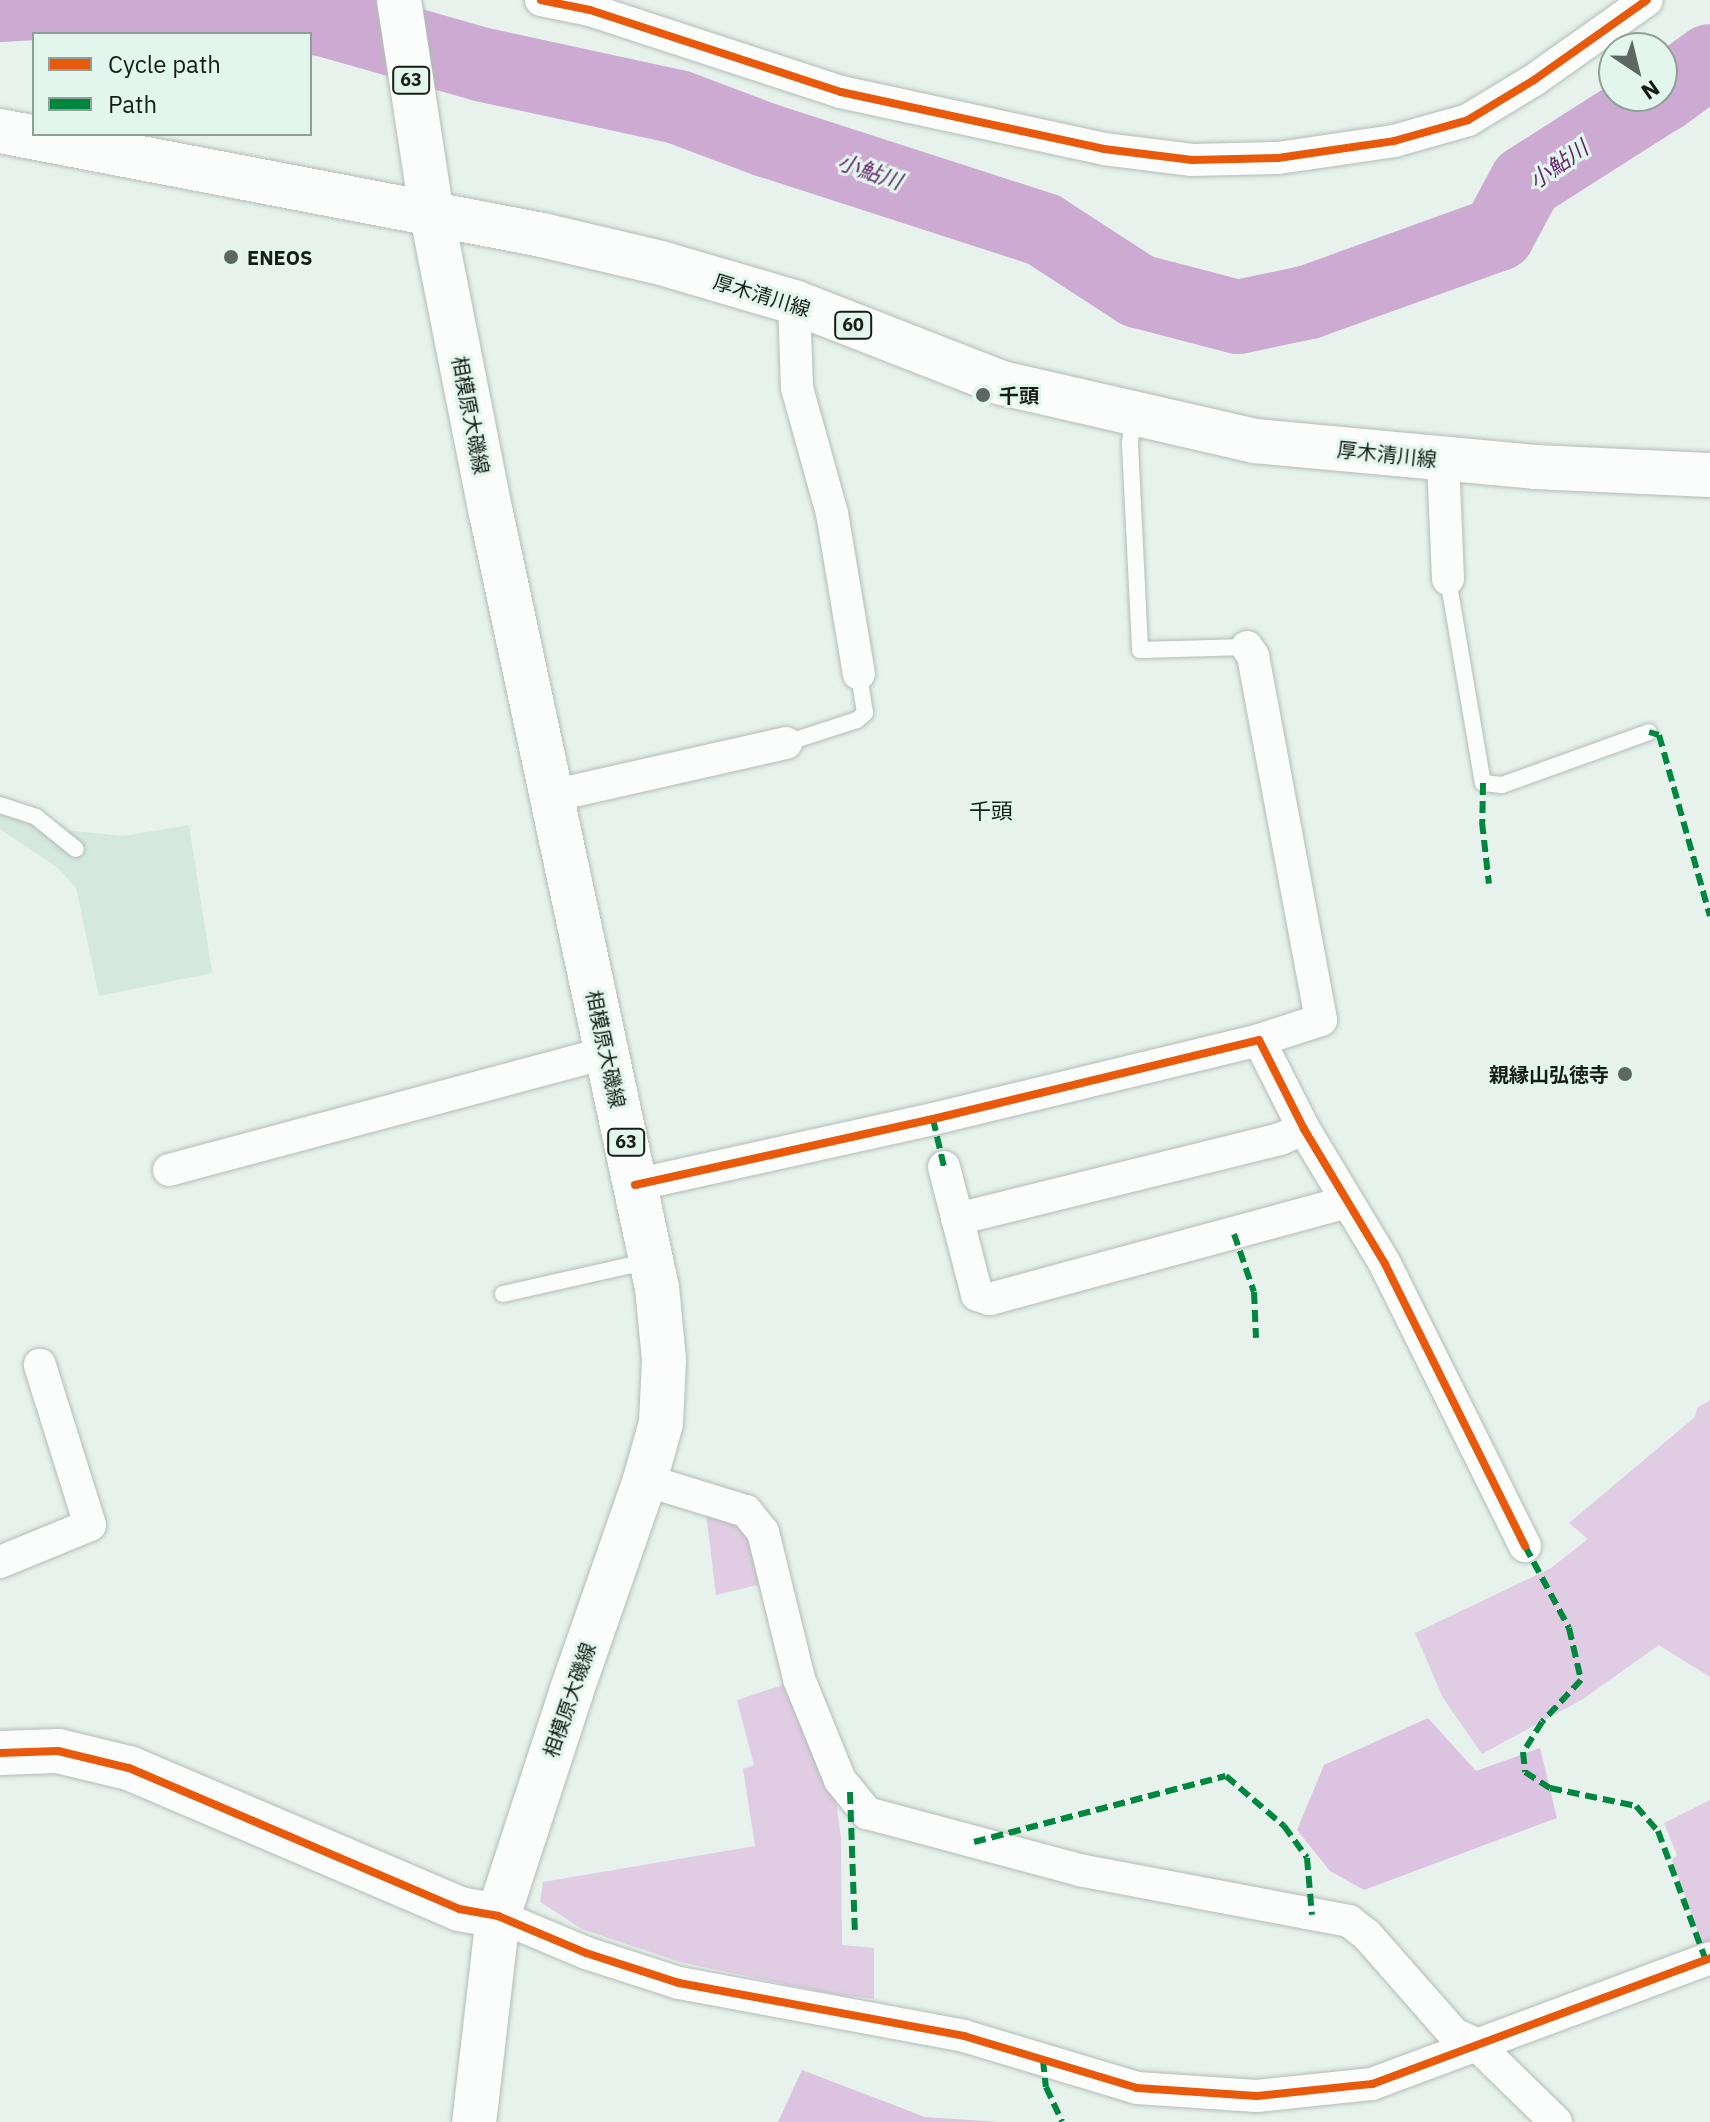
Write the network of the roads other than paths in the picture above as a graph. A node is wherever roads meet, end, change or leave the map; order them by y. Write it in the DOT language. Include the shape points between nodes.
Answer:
graph roads {
  1 [pos="541,0"];
  2 [pos="1647,0"];
  3 [pos="400,4"];
  4 [pos="0,131"];
  5 [pos="432,216"];
  6 [pos="794,302"];
  7 [pos="1133,415"];
  8 [pos="1443,460"];
  9 [pos="1710,475"];
  10 [pos="1448,579"];
  11 [pos="1247,647"];
  12 [pos="859,674"];
  13 [pos="1649,732"];
  14 [pos="786,743"];
  15 [pos="551,796"];
  16 [pos="0,805"];
  17 [pos="76,849"];
  18 [pos="1259,1040"];
  19 [pos="607,1053"];
  20 [pos="1304,1129"];
  21 [pos="944,1167"];
  22 [pos="169,1170"];
  23 [pos="635,1185"];
  24 [pos="1347,1202"];
  25 [pos="957,1219"];
  26 [pos="651,1260"];
  27 [pos="503,1294"];
  28 [pos="40,1365"];
  29 [pos="645,1480"];
  30 [pos="1525,1546"];
  31 [pos="0,1562"];
  32 [pos="1,1748"];
  33 [pos="498,1916"];
  34 [pos="1710,1958"];
  35 [pos="1476,2044"];
  36 [pos="474,2122"];
  37 [pos="1556,2122"];
  1 -- 2 [label="street" via="590,10 841,92 1104,149 1192,160 1278,158 1394,141 1468,120"];
  3 -- 5 [label="main road, 相模原大磯線 / 63"];
  4 -- 5 [label="main road, 厚木清川線 / 60"];
  5 -- 6 [label="main road, 厚木清川線 / 60" via="661,263"];
  5 -- 15 [label="main road, 相模原大磯線 / 63"];
  6 -- 7 [label="main road, 厚木清川線 / 60" via="1002,383"];
  6 -- 12 [label="street" via="797,388 859,627"];
  7 -- 8 [label="main road, 厚木清川線 / 60" via="1255,441"];
  7 -- 11 [label="lane" via="1140,650"];
  8 -- 9 [label="main road, 厚木清川線 / 60"];
  8 -- 10 [label="street"];
  10 -- 13 [label="lane" via="1483,783 1502,785"];
  11 -- 18 [label="street" via="1253,656 1321,1020"];
  12 -- 14 [label="lane" via="865,713"];
  14 -- 15 [label="street"];
  15 -- 19 [label="main road, 相模原大磯線 / 63"];
  16 -- 17 [label="lane" via="36,817"];
  18 -- 20 [label="street"];
  18 -- 23 [label="street"];
  19 -- 22 [label="street"];
  19 -- 23 [label="main road, 相模原大磯線 / 63"];
  20 -- 24 [label="street"];
  20 -- 25 [label="street" via="1266,1143"];
  21 -- 25 [label="street"];
  23 -- 26 [label="main road, 相模原大磯線 / 63"];
  24 -- 25 [label="street" via="990,1299 977,1295"];
  24 -- 30 [label="street" via="1385,1264"];
  26 -- 27 [label="lane"];
  26 -- 29 [label="main road, 相模原大磯線 / 63" via="664,1360 661,1423"];
  28 -- 31 [label="street" via="90,1525"];
  29 -- 33 [label="main road, 相模原大磯線 / 63"];
  29 -- 35 [label="street" via="746,1511 763,1532 799,1679 840,1780 867,1813 1079,1870 1349,1921 1454,2034"];
  32 -- 33 [label="main road" via="58,1751 129,1768 448,1905"];
  33 -- 35 [label="street" via="586,1953 679,1983 964,2036 1137,2088 1257,2096 1372,2084"];
  33 -- 36 [label="main road, 相模原大磯線 / 63"];
  34 -- 35 [label="street"];
  35 -- 37 [label="street"];
}
